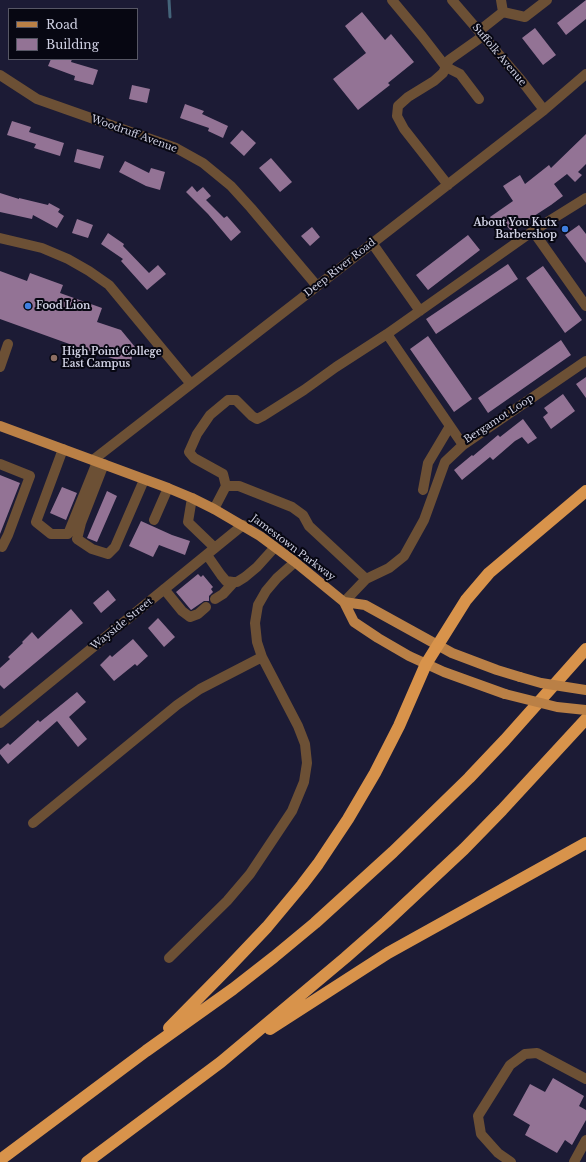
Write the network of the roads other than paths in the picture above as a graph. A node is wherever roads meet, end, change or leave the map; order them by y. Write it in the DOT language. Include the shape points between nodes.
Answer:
graph roads {
  1 [pos="392,0"];
  2 [pos="452,0"];
  3 [pos="501,0"];
  4 [pos="546,0"];
  5 [pos="503,12"];
  6 [pos="481,34"];
  7 [pos="446,67"];
  8 [pos="586,74"];
  9 [pos="0,75"];
  10 [pos="479,99"];
  11 [pos="544,110"];
  12 [pos="448,185"];
  13 [pos="586,198"];
  14 [pos="533,231"];
  15 [pos="0,238"];
  16 [pos="372,243"];
  17 [pos="317,286"];
  18 [pos="586,306"];
  19 [pos="420,311"];
  20 [pos="387,334"];
  21 [pos="8,344"];
  22 [pos="586,361"];
  23 [pos="0,367"];
  24 [pos="190,384"];
  25 [pos="450,426"];
  26 [pos="1,429"];
  27 [pos="463,445"];
  28 [pos="63,449"];
  29 [pos="98,462"];
  30 [pos="0,464"];
  31 [pos="144,480"];
  32 [pos="226,486"];
  33 [pos="168,488"];
  34 [pos="423,490"];
  35 [pos="586,491"];
  36 [pos="192,498"];
  37 [pos="214,509"];
  38 [pos="154,520"];
  39 [pos="244,525"];
  40 [pos="1,546"];
  41 [pos="275,547"];
  42 [pos="215,548"];
  43 [pos="207,555"];
  44 [pos="295,562"];
  45 [pos="366,579"];
  46 [pos="234,582"];
  47 [pos="164,589"];
  48 [pos="215,599"];
  49 [pos="344,602"];
  50 [pos="206,607"];
  51 [pos="437,645"];
  52 [pos="586,649"];
  53 [pos="262,658"];
  54 [pos="426,664"];
  55 [pos="586,690"];
  56 [pos="586,710"];
  57 [pos="586,719"];
  58 [pos="0,723"];
  59 [pos="33,823"];
  60 [pos="586,843"];
  61 [pos="169,958"];
  62 [pos="146,1051"];
  63 [pos="221,1062"];
  64 [pos="586,1079"];
  65 [pos="586,1140"];
  66 [pos="0,1160"];
  67 [pos="87,1162"];
  68 [pos="511,1162"];
  69 [pos="574,1162"];
  1 -- 7 [label="street"];
  2 -- 6 [label="street, Suffolk Avenue"];
  3 -- 5 [label="street"];
  4 -- 5 [label="street" via="525,17"];
  5 -- 6 [label="street"];
  6 -- 7 [label="street" via="449,60"];
  6 -- 11 [label="street, Suffolk Avenue"];
  7 -- 10 [label="street" via="460,74"];
  7 -- 12 [label="street" via="434,81 398,106 397,116 404,129"];
  8 -- 11 [label="street, Deep River Road"];
  9 -- 17 [label="street, Woodruff Avenue" via="36,99 176,148 204,163 252,208"];
  11 -- 12 [label="street, Deep River Road"];
  12 -- 16 [label="street, Deep River Road"];
  13 -- 14 [label="street"];
  14 -- 18 [label="street"];
  14 -- 19 [label="street"];
  15 -- 24 [label="street" via="42,248 68,259 109,285"];
  16 -- 17 [label="street, Deep River Road"];
  16 -- 19 [label="street"];
  17 -- 24 [label="street, Deep River Road"];
  19 -- 20 [label="street"];
  20 -- 25 [label="street, Bergamot Loop"];
  20 -- 32 [label="street" via="257,419 236,400 231,399 210,415 189,452 194,458 223,474"];
  21 -- 23 [label="street"];
  22 -- 27 [label="street, Bergamot Loop"];
  24 -- 29 [label="street, Deep River Road"];
  25 -- 27 [label="street, Bergamot Loop"];
  25 -- 34 [label="street" via="428,463"];
  26 -- 28 [label="main road, Jamestown Parkway"];
  27 -- 45 [label="street" via="445,462 424,520 404,556 389,568"];
  28 -- 29 [label="main road, Jamestown Parkway"];
  28 -- 29 [label="street" via="36,522 51,534 68,534"];
  29 -- 31 [label="main road, Jamestown Parkway"];
  29 -- 31 [label="street" via="77,539 92,549 108,554 115,547"];
  30 -- 40 [label="street" via="30,476 8,535"];
  31 -- 33 [label="main road, Jamestown Parkway"];
  32 -- 37 [label="street"];
  32 -- 45 [label="street" via="239,486 292,507"];
  33 -- 36 [label="main road, Jamestown Parkway"];
  33 -- 38 [label="street"];
  35 -- 51 [label="highway" via="489,573 466,600"];
  36 -- 37 [label="main road, Jamestown Parkway"];
  36 -- 42 [label="street" via="188,522"];
  37 -- 39 [label="main road, Jamestown Parkway"];
  39 -- 41 [label="main road, Jamestown Parkway"];
  39 -- 42 [label="street, Wayside Street"];
  41 -- 44 [label="main road, Jamestown Parkway"];
  41 -- 46 [label="street" via="245,577"];
  42 -- 43 [label="street, Wayside Street"];
  43 -- 46 [label="street" via="226,581"];
  43 -- 47 [label="street, Wayside Street"];
  44 -- 49 [label="main road, Jamestown Parkway"];
  44 -- 53 [label="street" via="277,578 258,605 255,623"];
  45 -- 49 [label="street"];
  46 -- 48 [label="street"];
  47 -- 50 [label="street" via="190,617"];
  47 -- 58 [label="street, Wayside Street"];
  49 -- 51 [label="main road" via="365,604"];
  49 -- 54 [label="main road, Jamestown Parkway" via="354,622 393,648"];
  51 -- 54 [label="highway"];
  51 -- 55 [label="main road, bridge" via="474,662 520,677"];
  52 -- 62 [label="highway" via="469,778 355,888 233,989"];
  53 -- 59 [label="street" via="177,705"];
  53 -- 61 [label="street" via="305,744 307,763 304,782 292,811 250,874 227,901"];
  54 -- 56 [label="main road, Jamestown Parkway, bridge" via="467,682 505,694 558,707"];
  54 -- 62 [label="highway" via="375,773 318,864 249,947"];
  57 -- 63 [label="highway" via="502,810 425,886 345,958"];
  60 -- 63 [label="highway" via="388,953"];
  62 -- 66 [label="highway"];
  63 -- 67 [label="highway"];
  64 -- 68 [label="street" via="537,1053 525,1054 510,1065 478,1116 481,1134"];
  65 -- 69 [label="street"];
}
